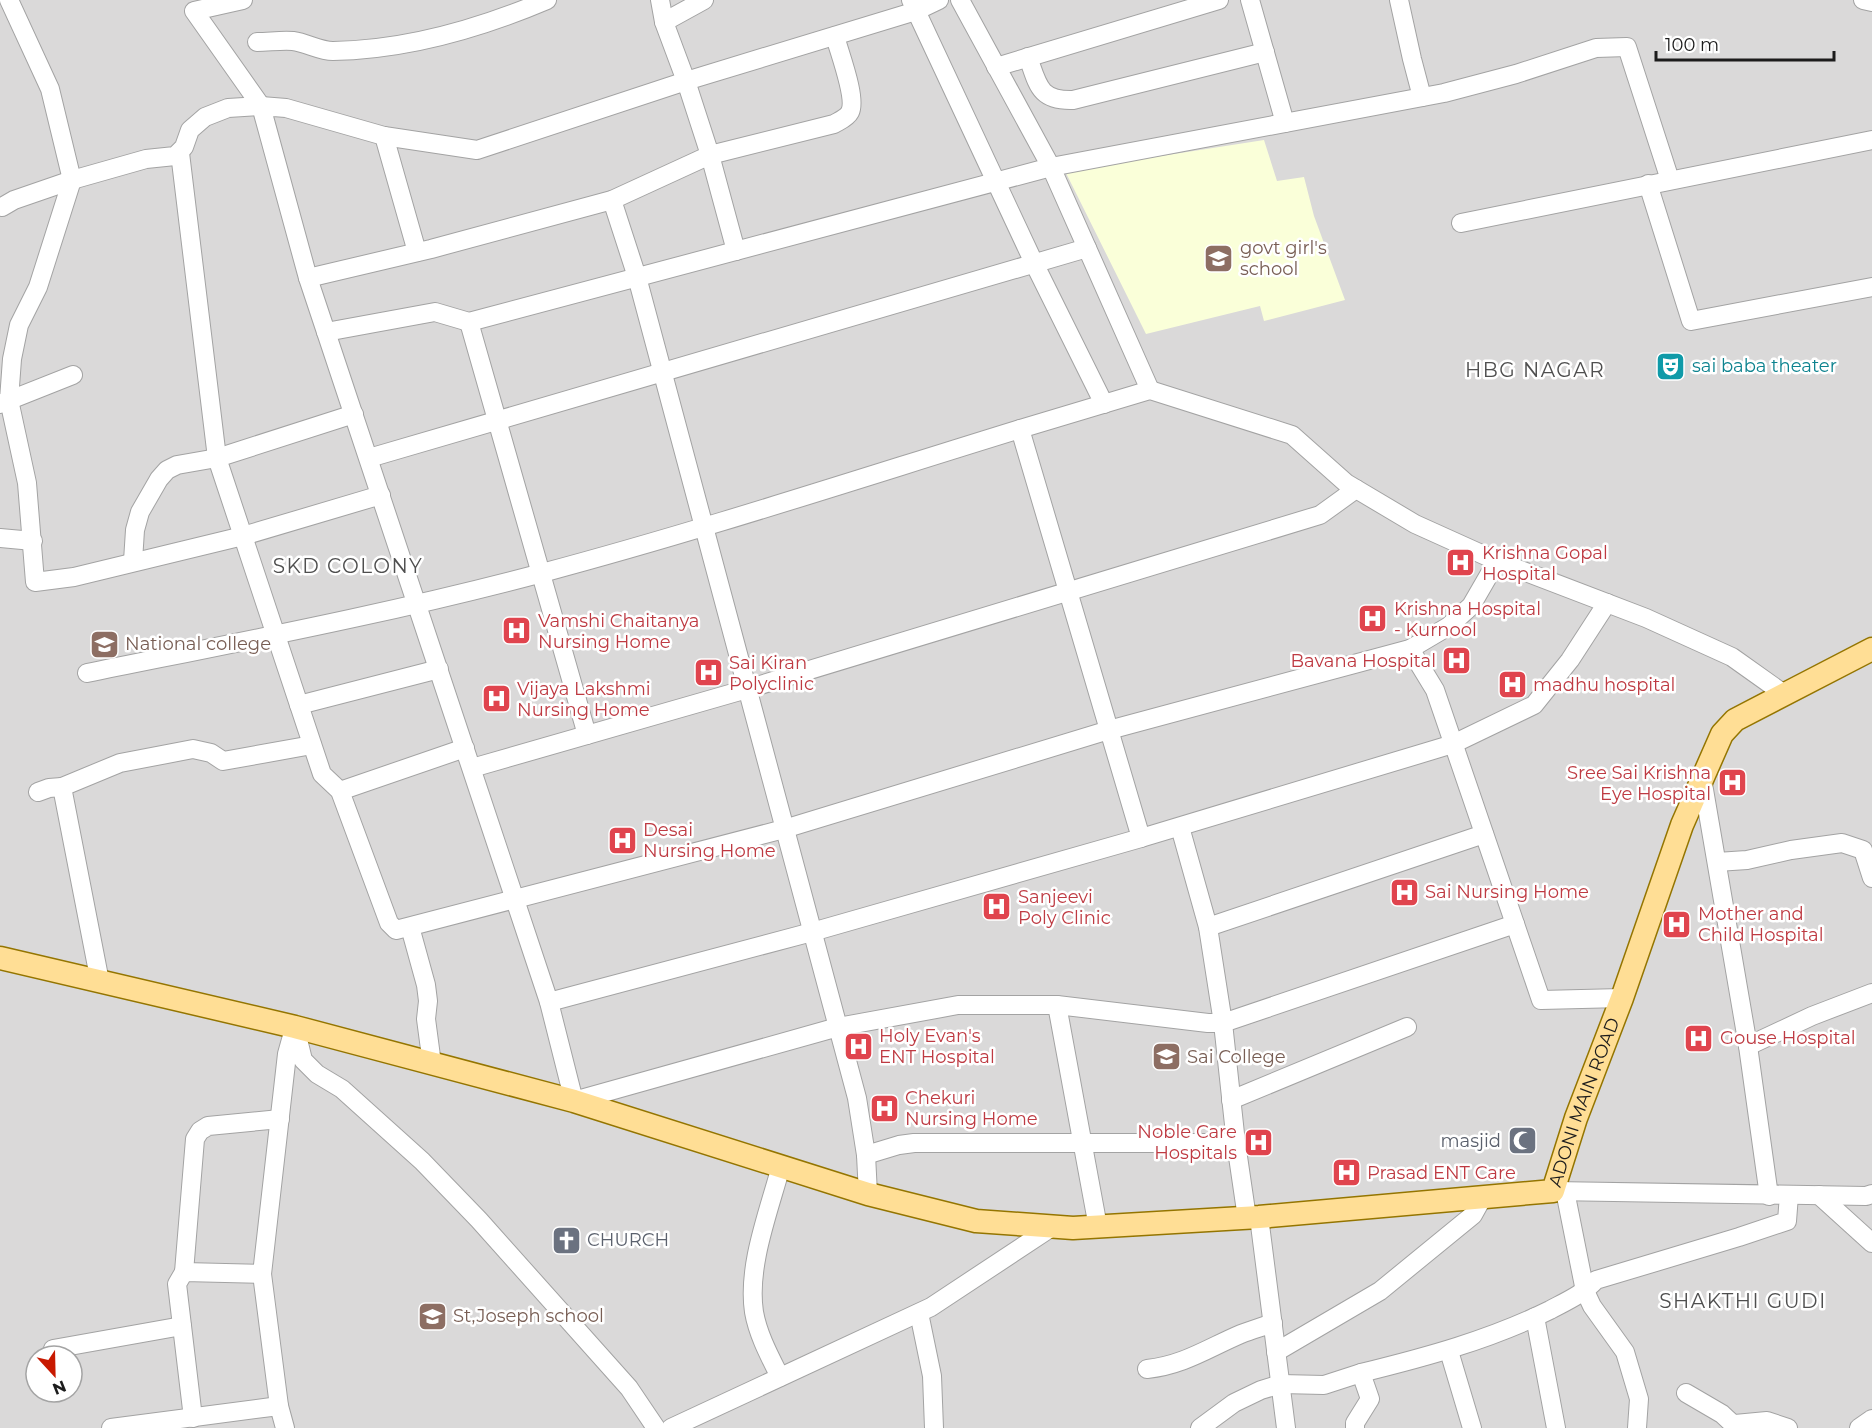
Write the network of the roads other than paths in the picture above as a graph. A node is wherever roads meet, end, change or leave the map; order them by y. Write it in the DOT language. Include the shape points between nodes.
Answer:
graph roads {
  1 [pos="9,0"];
  2 [pos="243,0"];
  3 [pos="547,0"];
  4 [pos="660,0"];
  5 [pos="704,0"];
  6 [pos="939,0"];
  7 [pos="960,0"];
  8 [pos="1219,0"];
  9 [pos="1250,0"];
  10 [pos="1399,0"];
  11 [pos="1863,0"];
  12 [pos="1872,2"];
  13 [pos="913,5"];
  14 [pos="191,6"];
  15 [pos="519,6"];
  16 [pos="664,22"];
  17 [pos="835,36"];
  18 [pos="257,42"];
  19 [pos="1265,52"];
  20 [pos="1028,57"];
  21 [pos="996,67"];
  22 [pos="686,81"];
  23 [pos="1422,97"];
  24 [pos="261,106"];
  25 [pos="1285,123"];
  26 [pos="384,136"];
  27 [pos="1872,140"];
  28 [pos="180,153"];
  29 [pos="710,155"];
  30 [pos="1051,167"];
  31 [pos="72,180"];
  32 [pos="1670,180"];
  33 [pos="996,182"];
  34 [pos="1648,184"];
  35 [pos="612,201"];
  36 [pos="1,206"];
  37 [pos="1461,223"];
  38 [pos="1087,248"];
  39 [pos="736,251"];
  40 [pos="417,252"];
  41 [pos="1034,263"];
  42 [pos="637,277"];
  43 [pos="308,278"];
  44 [pos="1872,287"];
  45 [pos="469,322"];
  46 [pos="326,332"];
  47 [pos="661,372"];
  48 [pos="73,375"];
  49 [pos="1150,390"];
  50 [pos="5,402"];
  51 [pos="1104,404"];
  52 [pos="354,414"];
  53 [pos="498,420"];
  54 [pos="1020,429"];
  55 [pos="217,458"];
  56 [pos="369,458"];
  57 [pos="1356,489"];
  58 [pos="381,495"];
  59 [pos="704,527"];
  60 [pos="243,536"];
  61 [pos="0,538"];
  62 [pos="33,541"];
  63 [pos="134,561"];
  64 [pos="1497,561"];
  65 [pos="542,573"];
  66 [pos="1068,592"];
  67 [pos="1607,603"];
  68 [pos="418,604"];
  69 [pos="276,634"];
  70 [pos="1410,649"];
  71 [pos="1872,649"];
  72 [pos="439,669"];
  73 [pos="87,673"];
  74 [pos="747,689"];
  75 [pos="1784,694"];
  76 [pos="299,705"];
  77 [pos="1109,730"];
  78 [pos="587,735"];
  79 [pos="1453,744"];
  80 [pos="312,745"];
  81 [pos="465,748"];
  82 [pos="472,768"];
  83 [pos="1702,778"];
  84 [pos="62,787"];
  85 [pos="340,791"];
  86 [pos="38,792"];
  87 [pos="1180,827"];
  88 [pos="784,829"];
  89 [pos="1484,834"];
  90 [pos="1141,838"];
  91 [pos="1717,862"];
  92 [pos="1872,878"];
  93 [pos="514,901"];
  94 [pos="1515,924"];
  95 [pos="410,927"];
  96 [pos="1208,927"];
  97 [pos="812,932"];
  98 [pos="0,958"];
  99 [pos="100,982"];
  100 [pos="1872,993"];
  101 [pos="1622,998"];
  102 [pos="549,1002"];
  103 [pos="1057,1005"];
  104 [pos="1223,1023"];
  105 [pos="295,1027"];
  106 [pos="838,1027"];
  107 [pos="1407,1027"];
  108 [pos="1748,1046"];
  109 [pos="432,1064"];
  110 [pos="1231,1100"];
  111 [pos="574,1101"];
  112 [pos="280,1119"];
  113 [pos="1082,1143"];
  114 [pos="1236,1143"];
  115 [pos="866,1155"];
  116 [pos="781,1166"];
  117 [pos="1559,1191"];
  118 [pos="868,1194"];
  119 [pos="1872,1194"];
  120 [pos="1769,1196"];
  121 [pos="1789,1196"];
  122 [pos="1819,1196"];
  123 [pos="1483,1197"];
  124 [pos="1253,1218"];
  125 [pos="1052,1227"];
  126 [pos="1098,1227"];
  127 [pos="1872,1243"];
  128 [pos="184,1272"];
  129 [pos="262,1274"];
  130 [pos="1585,1291"];
  131 [pos="919,1313"];
  132 [pos="1535,1317"];
  133 [pos="1273,1323"];
  134 [pos="182,1326"];
  135 [pos="81,1344"];
  136 [pos="1449,1351"];
  137 [pos="1276,1352"];
  138 [pos="1147,1369"];
  139 [pos="1361,1373"];
  140 [pos="780,1377"];
  141 [pos="1281,1384"];
  142 [pos="1686,1393"];
  143 [pos="279,1407"];
  144 [pos="193,1418"];
  145 [pos="1872,1419"];
  146 [pos="1736,1426"];
  147 [pos="111,1428"];
  148 [pos="285,1428"];
  149 [pos="656,1428"];
  150 [pos="671,1428"];
  151 [pos="934,1428"];
  152 [pos="1200,1428"];
  153 [pos="1286,1428"];
  154 [pos="1355,1428"];
  155 [pos="1472,1428"];
  156 [pos="1556,1428"];
  157 [pos="1636,1428"];
  158 [pos="1788,1428"];
  159 [pos="1859,1428"];
  1 -- 31 [label="street" via="50,89"];
  2 -- 14 [label="street"];
  3 -- 15 [label="street"];
  4 -- 16 [label="street"];
  5 -- 16 [label="street"];
  6 -- 13 [label="street"];
  7 -- 21 [label="street"];
  8 -- 20 [label="street"];
  9 -- 19 [label="street"];
  10 -- 23 [label="street"];
  11 -- 12 [label="street"];
  13 -- 17 [label="street"];
  13 -- 33 [label="street"];
  14 -- 24 [label="street"];
  15 -- 18 [label="street" via="432,38 362,50 330,51 294,41"];
  16 -- 22 [label="street"];
  17 -- 22 [label="street"];
  17 -- 29 [label="street" via="852,99 850,112 843,119"];
  19 -- 20 [label="street" via="1073,100 1048,97 1038,85"];
  19 -- 25 [label="street"];
  20 -- 21 [label="street"];
  21 -- 30 [label="street"];
  22 -- 26 [label="street" via="477,150"];
  22 -- 29 [label="street"];
  23 -- 25 [label="street"];
  23 -- 32 [label="street" via="1516,74 1596,48 1627,47"];
  24 -- 26 [label="street" via="286,108"];
  24 -- 28 [label="street" via="228,108 205,117 190,130"];
  24 -- 43 [label="street"];
  25 -- 30 [label="street"];
  26 -- 40 [label="street"];
  27 -- 32 [label="street"];
  28 -- 31 [label="street"];
  28 -- 55 [label="street"];
  29 -- 35 [label="street"];
  29 -- 39 [label="street"];
  30 -- 33 [label="street"];
  30 -- 38 [label="street"];
  31 -- 36 [label="street"];
  31 -- 50 [label="street" via="38,287 19,325"];
  32 -- 34 [label="street"];
  33 -- 39 [label="street"];
  33 -- 41 [label="street"];
  34 -- 37 [label="street"];
  34 -- 44 [label="street" via="1691,321"];
  35 -- 40 [label="street"];
  35 -- 42 [label="street"];
  38 -- 41 [label="street"];
  38 -- 49 [label="street"];
  39 -- 42 [label="street"];
  40 -- 43 [label="street"];
  41 -- 47 [label="street"];
  41 -- 51 [label="street"];
  42 -- 45 [label="street"];
  42 -- 47 [label="street"];
  43 -- 46 [label="street"];
  45 -- 46 [label="street" via="435,312"];
  45 -- 53 [label="street"];
  46 -- 52 [label="street"];
  47 -- 53 [label="street"];
  47 -- 59 [label="street"];
  48 -- 50 [label="street"];
  49 -- 51 [label="street"];
  49 -- 57 [label="street" via="1292,435"];
  50 -- 62 [label="street" via="27,483"];
  51 -- 54 [label="street"];
  52 -- 55 [label="street"];
  52 -- 56 [label="street"];
  53 -- 56 [label="street"];
  53 -- 65 [label="street"];
  54 -- 59 [label="street"];
  54 -- 66 [label="street"];
  55 -- 60 [label="street"];
  55 -- 63 [label="street" via="177,465 159,479 140,512"];
  56 -- 58 [label="street"];
  57 -- 64 [label="street" via="1415,524"];
  57 -- 66 [label="street" via="1320,515"];
  58 -- 60 [label="street"];
  58 -- 68 [label="street"];
  59 -- 65 [label="street"];
  59 -- 74 [label="street"];
  60 -- 63 [label="street"];
  60 -- 69 [label="street"];
  61 -- 62 [label="street"];
  62 -- 63 [label="street" via="35,582 74,577"];
  64 -- 67 [label="street"];
  64 -- 70 [label="street" via="1471,606 1449,626"];
  65 -- 68 [label="street"];
  65 -- 78 [label="street"];
  66 -- 74 [label="street"];
  66 -- 77 [label="street"];
  67 -- 75 [label="street" via="1732,657"];
  67 -- 79 [label="street" via="1570,660 1534,705"];
  68 -- 69 [label="street"];
  68 -- 72 [label="street"];
  69 -- 73 [label="street"];
  69 -- 76 [label="street"];
  70 -- 77 [label="street"];
  70 -- 79 [label="street" via="1435,690"];
  71 -- 75 [label="main road, ADONI MAIN ROAD"];
  72 -- 76 [label="street"];
  72 -- 81 [label="street"];
  74 -- 78 [label="street"];
  74 -- 88 [label="street"];
  75 -- 83 [label="main road, ADONI MAIN ROAD" via="1735,720 1722,734"];
  76 -- 80 [label="street"];
  77 -- 88 [label="street"];
  77 -- 90 [label="street"];
  78 -- 82 [label="street"];
  79 -- 87 [label="street"];
  79 -- 89 [label="street"];
  80 -- 84 [label="street" via="223,761 193,749 120,763"];
  80 -- 85 [label="street" via="322,774"];
  81 -- 82 [label="street"];
  81 -- 85 [label="street"];
  82 -- 93 [label="street"];
  83 -- 91 [label="street"];
  83 -- 101 [label="main road, ADONI MAIN ROAD"];
  84 -- 86 [label="street"];
  84 -- 99 [label="street"];
  85 -- 95 [label="street" via="389,923 396,930"];
  87 -- 90 [label="street"];
  87 -- 96 [label="street"];
  88 -- 93 [label="street"];
  88 -- 97 [label="street"];
  89 -- 94 [label="street"];
  89 -- 96 [label="street"];
  90 -- 97 [label="street"];
  91 -- 92 [label="street" via="1842,843 1863,850"];
  91 -- 108 [label="street"];
  93 -- 95 [label="street"];
  93 -- 102 [label="street"];
  94 -- 101 [label="street" via="1541,1000"];
  94 -- 104 [label="street"];
  95 -- 109 [label="street" via="426,985"];
  96 -- 104 [label="street"];
  97 -- 102 [label="street"];
  97 -- 106 [label="street"];
  98 -- 99 [label="main road, ADONI MAIN ROAD"];
  99 -- 105 [label="main road, ADONI MAIN ROAD"];
  100 -- 108 [label="street"];
  101 -- 117 [label="main road, ADONI MAIN ROAD" via="1576,1118"];
  102 -- 111 [label="street"];
  103 -- 104 [label="street"];
  103 -- 106 [label="street" via="957,1005"];
  103 -- 113 [label="street"];
  104 -- 110 [label="street"];
  105 -- 109 [label="main road, ADONI MAIN ROAD"];
  105 -- 112 [label="street" via="287,1054"];
  105 -- 149 [label="street" via="303,1060 342,1089 422,1161 479,1220 629,1389"];
  106 -- 111 [label="street"];
  106 -- 115 [label="street"];
  107 -- 110 [label="street"];
  108 -- 120 [label="street"];
  109 -- 111 [label="main road, ADONI MAIN ROAD"];
  110 -- 114 [label="street"];
  111 -- 116 [label="main road, ADONI MAIN ROAD"];
  112 -- 128 [label="street" via="208,1126 200,1131 192,1162"];
  112 -- 129 [label="street"];
  113 -- 114 [label="street"];
  113 -- 115 [label="street" via="914,1143"];
  113 -- 126 [label="street"];
  114 -- 124 [label="street"];
  115 -- 118 [label="street"];
  116 -- 118 [label="main road, ADONI MAIN ROAD"];
  116 -- 140 [label="street" via="754,1268 754,1313"];
  117 -- 120 [label="street"];
  117 -- 123 [label="main road, ADONI MAIN ROAD"];
  117 -- 130 [label="street"];
  118 -- 125 [label="main road, ADONI MAIN ROAD" via="976,1221"];
  119 -- 122 [label="street"];
  120 -- 121 [label="street"];
  121 -- 122 [label="street"];
  121 -- 130 [label="street" via="1787,1221 1596,1280"];
  122 -- 127 [label="street"];
  123 -- 124 [label="main road, ADONI MAIN ROAD"];
  123 -- 137 [label="street" via="1473,1215 1380,1291"];
  124 -- 126 [label="main road, ADONI MAIN ROAD"];
  124 -- 133 [label="street"];
  125 -- 126 [label="main road, ADONI MAIN ROAD"];
  125 -- 131 [label="street"];
  128 -- 129 [label="street"];
  128 -- 134 [label="street" via="177,1284"];
  129 -- 143 [label="street"];
  130 -- 132 [label="street"];
  130 -- 157 [label="street" via="1625,1352 1639,1400"];
  131 -- 140 [label="street"];
  131 -- 151 [label="street" via="932,1376"];
  132 -- 136 [label="street"];
  132 -- 156 [label="street"];
  133 -- 137 [label="street"];
  133 -- 138 [label="street" via="1187,1360"];
  134 -- 135 [label="street"];
  134 -- 144 [label="street"];
  136 -- 139 [label="street"];
  136 -- 155 [label="street"];
  137 -- 141 [label="street"];
  139 -- 141 [label="street" via="1324,1385"];
  139 -- 154 [label="street" via="1370,1399"];
  140 -- 150 [label="street"];
  141 -- 152 [label="street" via="1248,1395"];
  141 -- 153 [label="street"];
  142 -- 146 [label="street"];
  143 -- 144 [label="street"];
  143 -- 148 [label="street"];
  144 -- 147 [label="street"];
  145 -- 159 [label="street"];
  146 -- 158 [label="street" via="1767,1422"];
}
